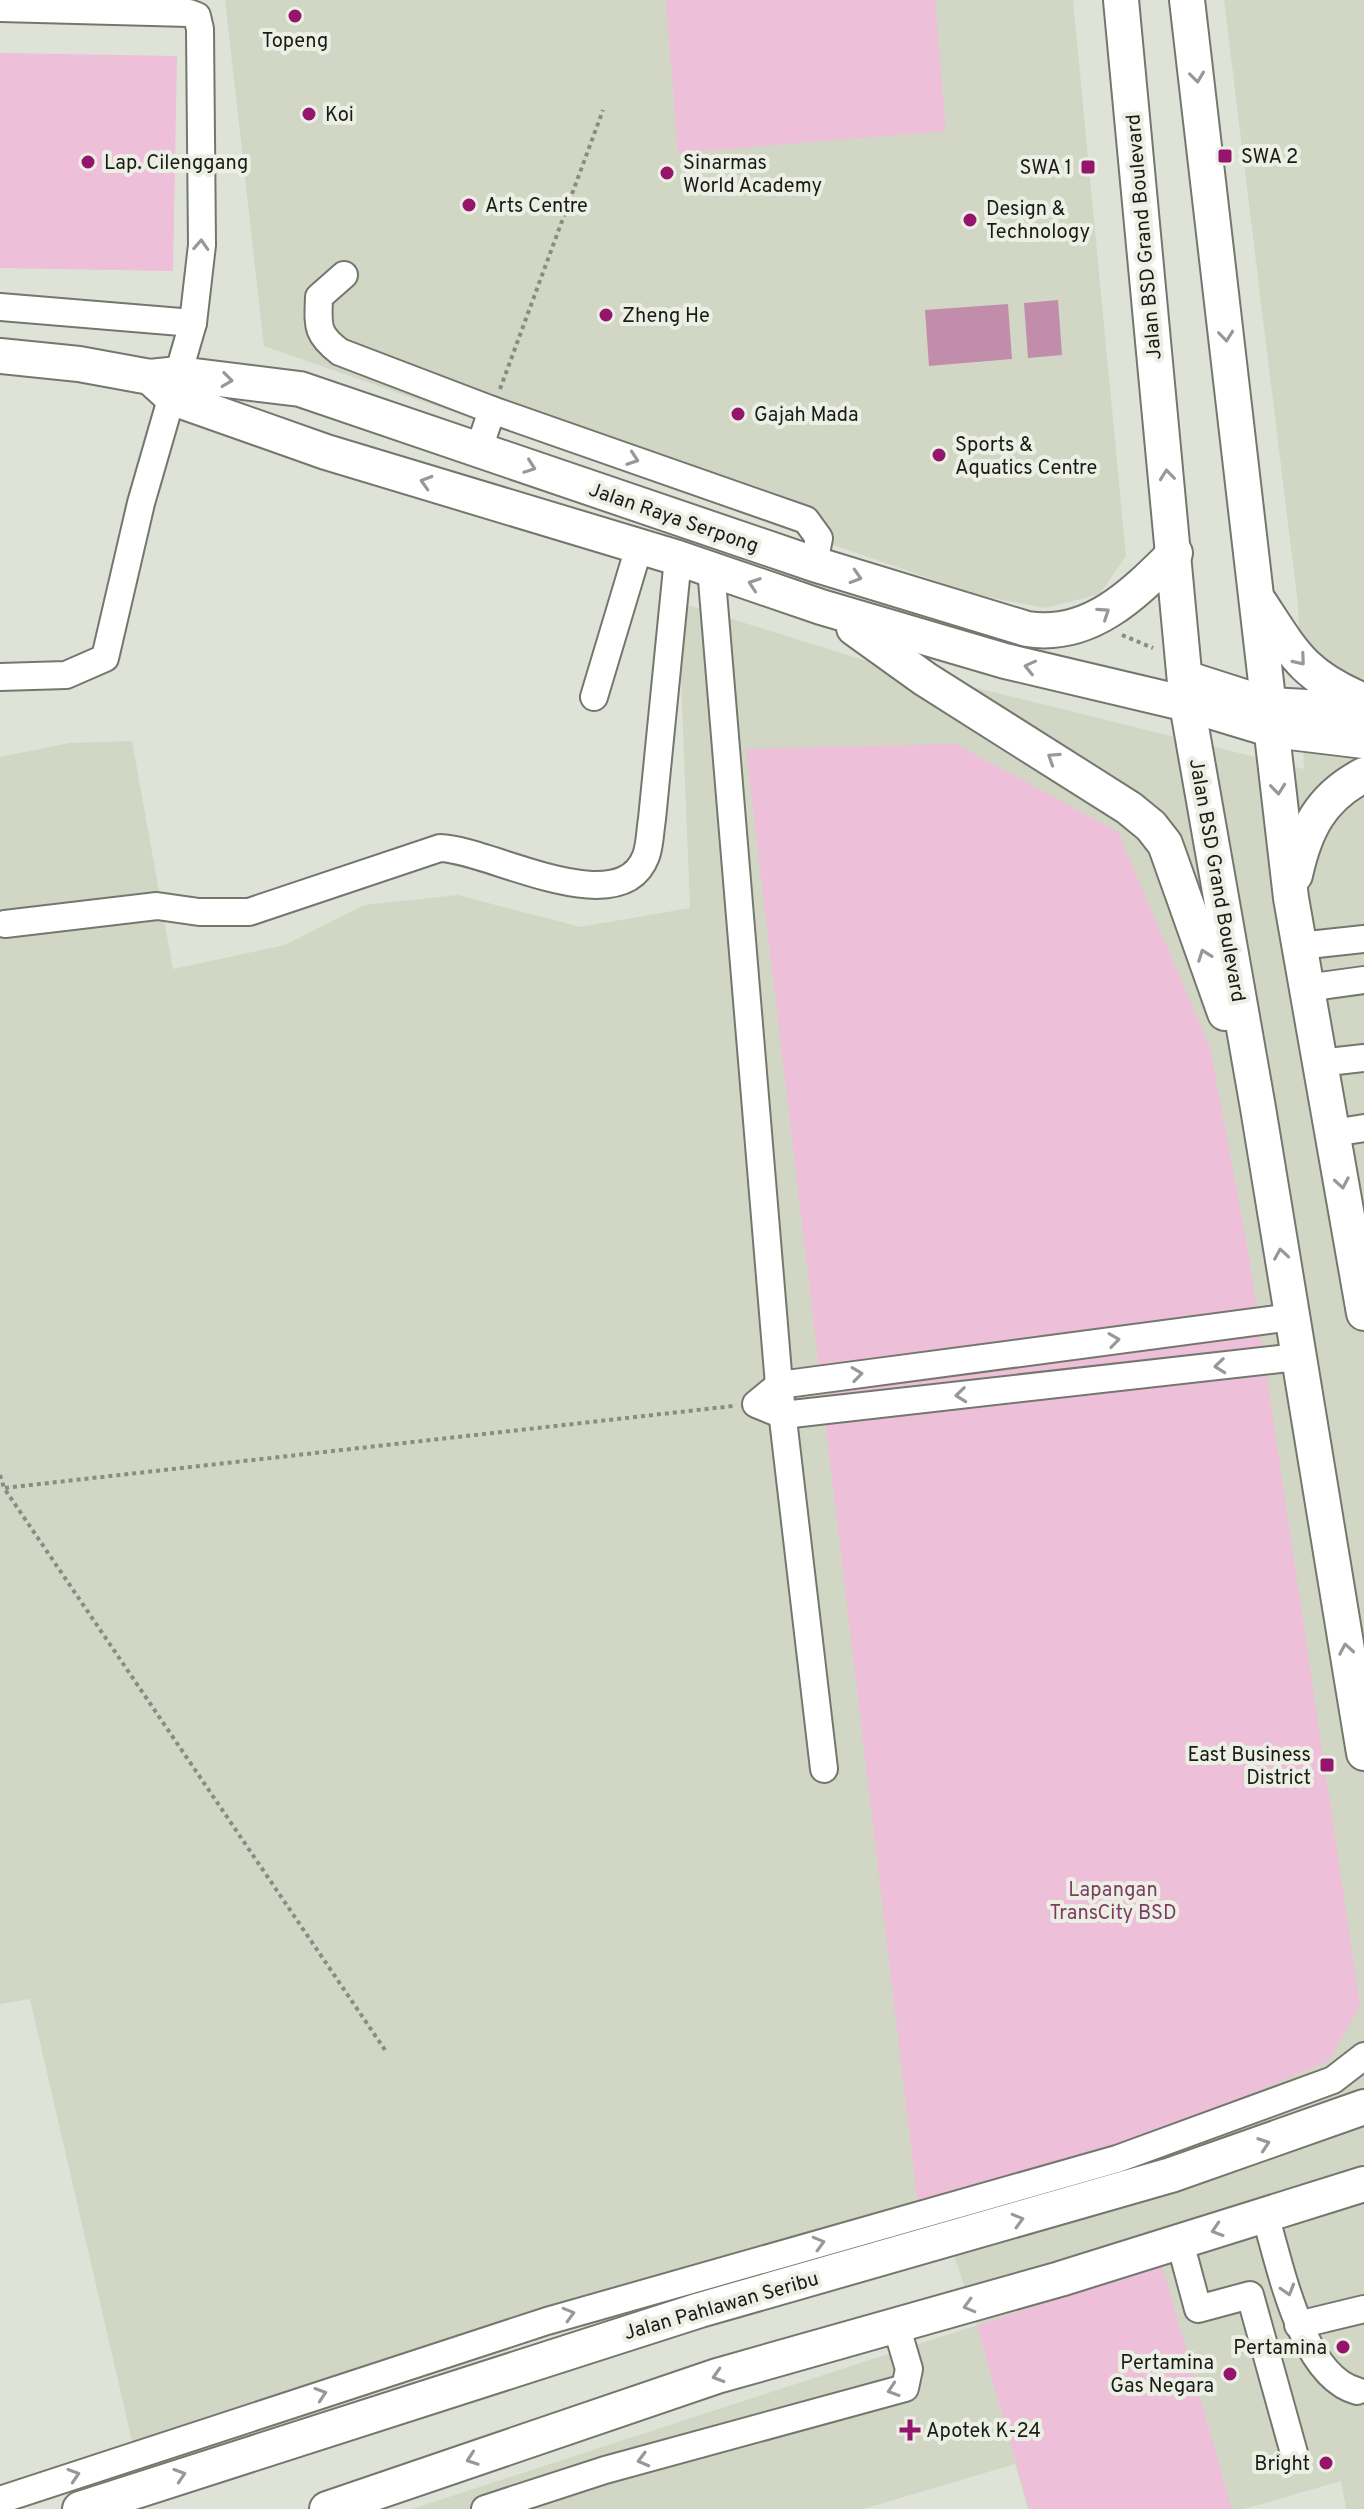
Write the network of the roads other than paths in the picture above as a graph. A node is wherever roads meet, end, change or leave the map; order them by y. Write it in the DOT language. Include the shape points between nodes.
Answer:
graph roads {
  1 [pos="1121,0"];
  2 [pos="1187,0"];
  3 [pos="0,8"];
  4 [pos="344,275"];
  5 [pos="0,307"];
  6 [pos="193,323"];
  7 [pos="0,356"];
  8 [pos="167,383"];
  9 [pos="300,389"];
  10 [pos="492,410"];
  11 [pos="280,435"];
  12 [pos="479,449"];
  13 [pos="639,547"];
  14 [pos="1175,553"];
  15 [pos="678,558"];
  16 [pos="814,564"];
  17 [pos="711,568"];
  18 [pos="1256,596"];
  19 [pos="821,607"];
  20 [pos="0,677"];
  21 [pos="1186,691"];
  22 [pos="594,697"];
  23 [pos="1364,701"];
  24 [pos="1364,710"];
  25 [pos="1271,717"];
  26 [pos="1364,741"];
  27 [pos="1364,775"];
  28 [pos="1291,898"];
  29 [pos="5,924"];
  30 [pos="1364,939"];
  31 [pos="1299,946"];
  32 [pos="1364,980"];
  33 [pos="1306,988"];
  34 [pos="1364,1058"];
  35 [pos="1319,1063"];
  36 [pos="1258,1108"];
  37 [pos="1349,1130"];
  38 [pos="1364,1313"];
  39 [pos="1291,1317"];
  40 [pos="1297,1357"];
  41 [pos="779,1385"];
  42 [pos="783,1415"];
  43 [pos="1364,1753"];
  44 [pos="824,1769"];
  45 [pos="1364,2056"];
  46 [pos="1364,2107"];
  47 [pos="1364,2184"];
  48 [pos="1315,2201"];
  49 [pos="1364,2208"];
  50 [pos="1265,2215"];
  51 [pos="1180,2242"];
  52 [pos="1364,2309"];
  53 [pos="896,2325"];
  54 [pos="1298,2325"];
  55 [pos="1357,2391"];
  56 [pos="1294,2453"];
  57 [pos="0,2500"];
  58 [pos="80,2509"];
  59 [pos="327,2509"];
  60 [pos="485,2509"];
  14 -- 1 [label="main road, Jalan BSD Grand Boulevard, one-way"];
  2 -- 18 [label="main road, one-way"];
  6 -- 3 [label="street, one-way" via="202,245 197,16"];
  4 -- 10 [label="street" via="319,297 323,339 340,352"];
  5 -- 6 [label="street"];
  6 -- 8 [label="street"];
  7 -- 8 [label="main road, Jalan Raya Serpong" via="79,364"];
  8 -- 9 [label="main road, Jalan Raya Serpong, one-way"];
  8 -- 11 [label="main road, Jalan Raya Serpong"];
  8 -- 20 [label="street" via="105,658 66,675"];
  9 -- 11 [label="main road"];
  9 -- 12 [label="main road, Jalan Raya Serpong"];
  10 -- 12 [label="street"];
  10 -- 16 [label="street, one-way" via="806,520 819,538"];
  13 -- 11 [label="main road, Jalan Raya Serpong, one-way"];
  12 -- 16 [label="main road, Jalan Raya Serpong, one-way"];
  13 -- 15 [label="main road, Jalan Raya Serpong"];
  13 -- 22 [label="street"];
  16 -- 14 [label="main road, Jalan Raya Serpong, one-way" via="1027,629 1060,632 1097,619"];
  14 -- 21 [label="main road, Jalan BSD Grand Boulevard"];
  15 -- 17 [label="main road, Jalan Raya Serpong"];
  15 -- 29 [label="street" via="646,855 627,876 601,885 571,885 462,849 440,848 249,912 157,906"];
  19 -- 17 [label="main road, Jalan Raya Serpong, one-way"];
  17 -- 41 [label="street"];
  18 -- 23 [label="main road, one-way" via="1299,662 1319,679"];
  18 -- 25 [label="main road"];
  21 -- 19 [label="main road, Jalan Raya Serpong, one-way" via="1005,661"];
  36 -- 19 [label="main road, one-way" via="1165,844 1151,826"];
  21 -- 25 [label="main road, Jalan Raya Serpong"];
  21 -- 36 [label="main road, Jalan BSD Grand Boulevard"];
  24 -- 25 [label="main road, Jalan Raya Serpong"];
  25 -- 26 [label="main road"];
  25 -- 28 [label="main road, one-way"];
  27 -- 28 [label="main road" via="1321,806 1307,830"];
  28 -- 31 [label="main road"];
  30 -- 31 [label="street"];
  31 -- 33 [label="main road"];
  32 -- 33 [label="street"];
  33 -- 35 [label="main road"];
  34 -- 35 [label="street"];
  35 -- 37 [label="main road"];
  39 -- 36 [label="main road, Jalan BSD Grand Boulevard, one-way"];
  37 -- 38 [label="main road, one-way"];
  39 -- 40 [label="main road, Jalan BSD Grand Boulevard"];
  41 -- 39 [label="street, one-way"];
  40 -- 42 [label="street, one-way"];
  43 -- 40 [label="main road, Jalan BSD Grand Boulevard, one-way"];
  41 -- 42 [label="street"];
  41 -- 42 [label="street" via="756,1404"];
  42 -- 44 [label="street"];
  57 -- 45 [label="street, one-way" via="547,2321 1117,2159 1333,2080"];
  58 -- 46 [label="main road, Jalan Pahlawan Seribu, one-way" via="685,2314 1171,2175"];
  47 -- 48 [label="main road"];
  48 -- 49 [label="main road"];
  48 -- 50 [label="main road"];
  50 -- 51 [label="main road, one-way"];
  50 -- 54 [label="street, one-way"];
  51 -- 53 [label="main road, one-way"];
  51 -- 56 [label="street" via="1198,2309 1250,2295"];
  52 -- 54 [label="street"];
  53 -- 59 [label="main road, one-way" via="717,2376"];
  53 -- 60 [label="street, one-way" via="909,2369 905,2388 605,2470"];
  54 -- 55 [label="street" via="1329,2373 1343,2388"];
}
